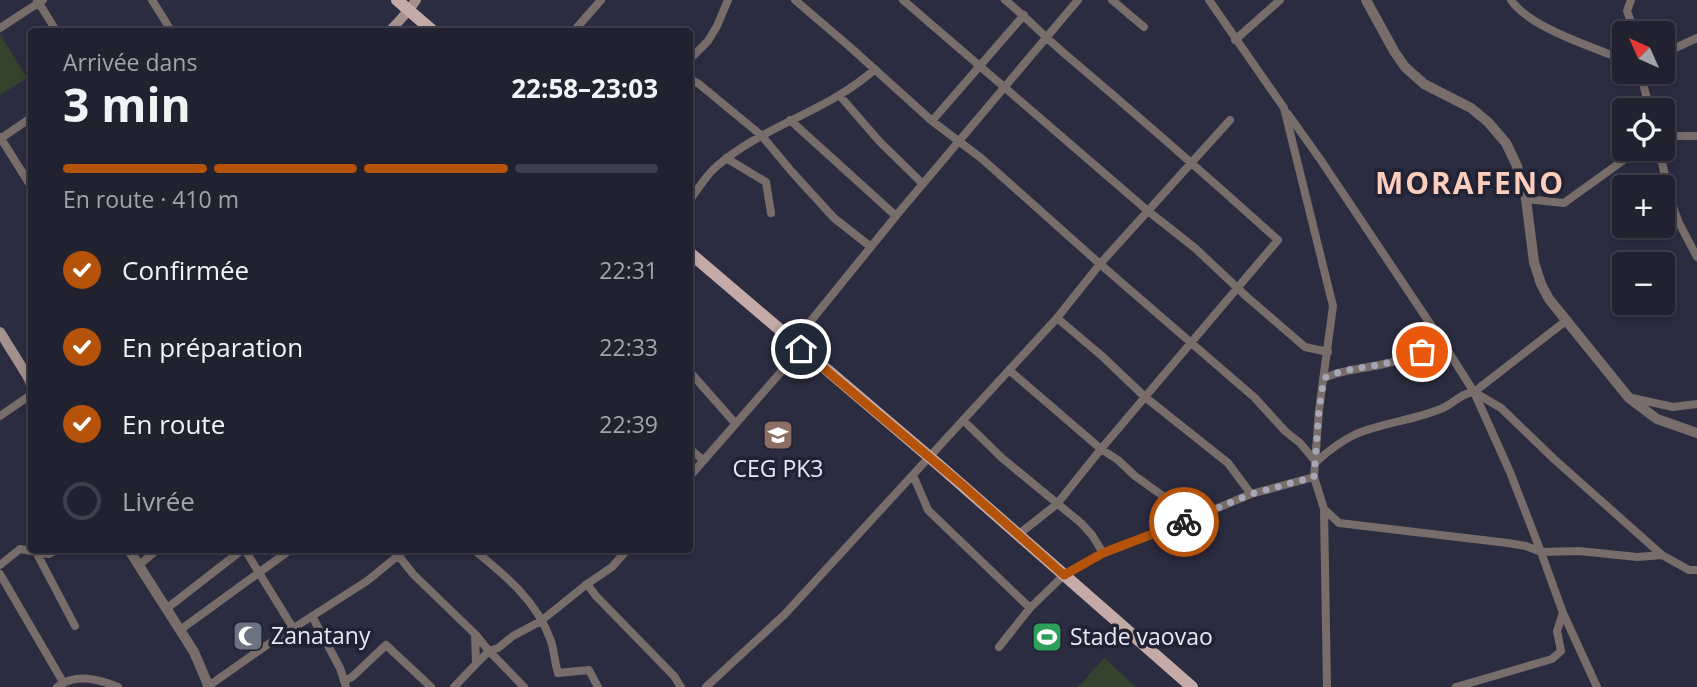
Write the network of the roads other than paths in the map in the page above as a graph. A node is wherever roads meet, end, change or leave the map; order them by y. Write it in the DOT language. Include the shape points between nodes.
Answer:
graph roads {
  1 [pos="152,0"];
  2 [pos="397,0"];
  3 [pos="601,0"];
  4 [pos="728,0"];
  5 [pos="795,0"];
  6 [pos="903,0"];
  7 [pos="1005,0"];
  8 [pos="1078,0"];
  9 [pos="1112,0"];
  10 [pos="1209,0"];
  11 [pos="1280,0"];
  12 [pos="1366,0"];
  13 [pos="1511,0"];
  14 [pos="1632,0"];
  15 [pos="40,1"];
  16 [pos="413,5"];
  17 [pos="1024,15"];
  18 [pos="1631,21"];
  19 [pos="1144,27"];
  20 [pos="0,28"];
  21 [pos="55,28"];
  22 [pos="170,28"];
  23 [pos="393,28"];
  24 [pos="431,28"];
  25 [pos="576,28"];
  26 [pos="1046,38"];
  27 [pos="1697,38"];
  28 [pos="1235,40"];
  29 [pos="1675,48"];
  30 [pos="1612,55"];
  31 [pos="693,56"];
  32 [pos="979,66"];
  33 [pos="875,69"];
  34 [pos="693,81"];
  35 [pos="1005,88"];
  36 [pos="840,96"];
  37 [pos="1284,108"];
  38 [pos="28,120"];
  39 [pos="790,120"];
  40 [pos="1230,120"];
  41 [pos="932,121"];
  42 [pos="762,136"];
  43 [pos="1675,136"];
  44 [pos="1697,136"];
  45 [pos="0,138"];
  46 [pos="959,141"];
  47 [pos="726,159"];
  48 [pos="1622,161"];
  49 [pos="1662,161"];
  50 [pos="1191,162"];
  51 [pos="28,182"];
  52 [pos="923,184"];
  53 [pos="693,196"];
  54 [pos="1526,199"];
  55 [pos="1148,211"];
  56 [pos="771,213"];
  57 [pos="895,216"];
  58 [pos="871,247"];
  59 [pos="693,256"];
  60 [pos="1697,257"];
  61 [pos="1100,264"];
  62 [pos="1238,289"];
  63 [pos="1056,318"];
  64 [pos="1567,320"];
  65 [pos="0,332"];
  66 [pos="1191,343"];
  67 [pos="1443,343"];
  68 [pos="797,346"];
  69 [pos="11,349"];
  70 [pos="1328,352"];
  71 [pos="0,355"];
  72 [pos="1009,370"];
  73 [pos="693,375"];
  74 [pos="28,377"];
  75 [pos="1324,378"];
  76 [pos="1474,392"];
  77 [pos="28,397"];
  78 [pos="1145,397"];
  79 [pos="1629,398"];
  80 [pos="1697,404"];
  81 [pos="0,416"];
  82 [pos="963,420"];
  83 [pos="735,423"];
  84 [pos="1697,433"];
  85 [pos="1101,449"];
  86 [pos="693,452"];
  87 [pos="930,457"];
  88 [pos="703,460"];
  89 [pos="1316,462"];
  90 [pos="693,472"];
  91 [pos="913,475"];
  92 [pos="1314,477"];
  93 [pos="1251,494"];
  94 [pos="1058,504"];
  95 [pos="1324,509"];
  96 [pos="1189,520"];
  97 [pos="1019,534"];
  98 [pos="28,551"];
  99 [pos="1541,552"];
  100 [pos="37,553"];
  101 [pos="131,553"];
  102 [pos="153,553"];
  103 [pos="240,553"];
  104 [pos="246,553"];
  105 [pos="286,553"];
  106 [pos="400,553"];
  107 [pos="402,553"];
  108 [pos="478,553"];
  109 [pos="624,553"];
  110 [pos="1103,553"];
  111 [pos="1662,555"];
  112 [pos="0,565"];
  113 [pos="139,565"];
  114 [pos="1697,570"];
  115 [pos="259,572"];
  116 [pos="0,574"];
  117 [pos="1064,575"];
  118 [pos="587,584"];
  119 [pos="1030,608"];
  120 [pos="166,609"];
  121 [pos="1563,613"];
  122 [pos="312,616"];
  123 [pos="541,621"];
  124 [pos="75,626"];
  125 [pos="293,628"];
  126 [pos="180,630"];
  127 [pos="475,634"];
  128 [pos="999,647"];
  129 [pos="489,652"];
  130 [pos="476,664"];
  131 [pos="345,684"];
  132 [pos="60,685"];
  133 [pos="118,687"];
  134 [pos="208,687"];
  135 [pos="431,687"];
  136 [pos="454,687"];
  137 [pos="524,687"];
  138 [pos="598,687"];
  139 [pos="681,687"];
  140 [pos="706,687"];
  141 [pos="1192,687"];
  142 [pos="1327,687"];
  143 [pos="1335,687"];
  144 [pos="1456,687"];
  145 [pos="1597,687"];
  1 -- 22 [label="street"];
  2 -- 16 [label="main road"];
  3 -- 25 [label="street"];
  4 -- 31 [label="street" via="708,41"];
  5 -- 33 [label="street"];
  6 -- 32 [label="street"];
  7 -- 17 [label="street"];
  8 -- 26 [label="street"];
  9 -- 19 [label="street"];
  10 -- 28 [label="street"];
  11 -- 28 [label="street"];
  12 -- 54 [label="street" via="1405,67 1424,84 1471,108 1506,143"];
  13 -- 30 [label="street" via="1548,28"];
  14 -- 18 [label="street"];
  15 -- 20 [label="street"];
  15 -- 21 [label="street"];
  16 -- 23 [label="main road"];
  16 -- 24 [label="main road"];
  17 -- 26 [label="street"];
  17 -- 32 [label="street"];
  26 -- 35 [label="street"];
  26 -- 50 [label="street"];
  27 -- 29 [label="street"];
  28 -- 37 [label="street"];
  32 -- 35 [label="street"];
  32 -- 41 [label="street"];
  33 -- 36 [label="street"];
  33 -- 41 [label="street"];
  34 -- 42 [label="street"];
  35 -- 46 [label="street"];
  35 -- 55 [label="street"];
  36 -- 39 [label="street"];
  36 -- 52 [label="street"];
  37 -- 67 [label="street"];
  37 -- 70 [label="street" via="1333,306"];
  38 -- 45 [label="street"];
  39 -- 42 [label="street"];
  39 -- 57 [label="street"];
  40 -- 50 [label="street"];
  41 -- 46 [label="street"];
  42 -- 47 [label="street"];
  42 -- 58 [label="street" via="834,218"];
  43 -- 44 [label="street"];
  45 -- 51 [label="street"];
  46 -- 52 [label="street"];
  46 -- 61 [label="street"];
  47 -- 53 [label="street"];
  47 -- 56 [label="street" via="766,183"];
  48 -- 54 [label="street" via="1564,203"];
  49 -- 60 [label="street" via="1679,223"];
  50 -- 55 [label="street"];
  50 -- 62 [label="street" via="1278,240"];
  52 -- 57 [label="street"];
  54 -- 64 [label="street" via="1541,284"];
  55 -- 61 [label="street"];
  55 -- 62 [label="street"];
  57 -- 58 [label="street"];
  58 -- 68 [label="street"];
  59 -- 68 [label="main road"];
  61 -- 63 [label="street"];
  61 -- 66 [label="street"];
  62 -- 66 [label="street"];
  62 -- 70 [label="street" via="1305,347"];
  63 -- 72 [label="street"];
  63 -- 78 [label="street"];
  64 -- 76 [label="street"];
  64 -- 79 [label="street"];
  65 -- 69 [label="main road"];
  66 -- 78 [label="street"];
  66 -- 89 [label="street" via="1255,398"];
  67 -- 75 [label="street" via="1398,360"];
  67 -- 76 [label="street"];
  68 -- 83 [label="street"];
  68 -- 87 [label="main road"];
  69 -- 71 [label="street"];
  69 -- 74 [label="main road"];
  70 -- 75 [label="street"];
  72 -- 82 [label="street"];
  72 -- 85 [label="street"];
  73 -- 83 [label="street"];
  75 -- 89 [label="street"];
  76 -- 89 [label="street" via="1418,417 1356,434"];
  76 -- 99 [label="street"];
  76 -- 111 [label="street" via="1501,408"];
  77 -- 81 [label="street"];
  78 -- 85 [label="street"];
  78 -- 93 [label="street" via="1228,463"];
  79 -- 80 [label="street" via="1673,407"];
  79 -- 84 [label="street" via="1657,419"];
  82 -- 87 [label="street"];
  82 -- 94 [label="street"];
  83 -- 88 [label="street"];
  85 -- 94 [label="street"];
  85 -- 96 [label="street"];
  86 -- 88 [label="street"];
  87 -- 91 [label="street"];
  87 -- 97 [label="main road"];
  88 -- 90 [label="street"];
  89 -- 92 [label="street"];
  91 -- 119 [label="street" via="928,510"];
  91 -- 140 [label="street" via="785,614"];
  92 -- 93 [label="street"];
  92 -- 95 [label="street"];
  93 -- 96 [label="street"];
  94 -- 97 [label="street"];
  94 -- 110 [label="street" via="1092,535"];
  95 -- 99 [label="street" via="1339,523 1508,543"];
  95 -- 142 [label="street"];
  96 -- 110 [label="street"];
  97 -- 117 [label="main road"];
  98 -- 112 [label="street" via="20,550"];
  99 -- 111 [label="street"];
  99 -- 121 [label="street"];
  100 -- 124 [label="street"];
  101 -- 113 [label="street"];
  102 -- 113 [label="street"];
  103 -- 120 [label="street"];
  104 -- 115 [label="street"];
  105 -- 115 [label="street"];
  106 -- 122 [label="street" via="367,581"];
  107 -- 127 [label="street" via="414,575"];
  108 -- 123 [label="street" via="524,594"];
  109 -- 118 [label="street"];
  110 -- 117 [label="street"];
  111 -- 114 [label="street"];
  113 -- 120 [label="street"];
  115 -- 125 [label="street"];
  115 -- 126 [label="street"];
  116 -- 132 [label="street"];
  117 -- 119 [label="street"];
  117 -- 141 [label="main road"];
  118 -- 123 [label="street"];
  118 -- 139 [label="street"];
  119 -- 128 [label="street"];
  120 -- 126 [label="street"];
  121 -- 144 [label="street" via="1557,631 1561,651 1552,659"];
  121 -- 145 [label="street"];
  122 -- 125 [label="street"];
  122 -- 131 [label="street"];
  123 -- 129 [label="street"];
  123 -- 138 [label="street" via="558,673 589,670"];
  125 -- 134 [label="street"];
  126 -- 134 [label="street"];
  127 -- 129 [label="street"];
  127 -- 130 [label="street"];
  129 -- 130 [label="street"];
  129 -- 137 [label="street"];
  130 -- 136 [label="street"];
  131 -- 135 [label="street" via="387,645"];
  132 -- 133 [label="street" via="89,678"];
  142 -- 143 [label="street"];
}
